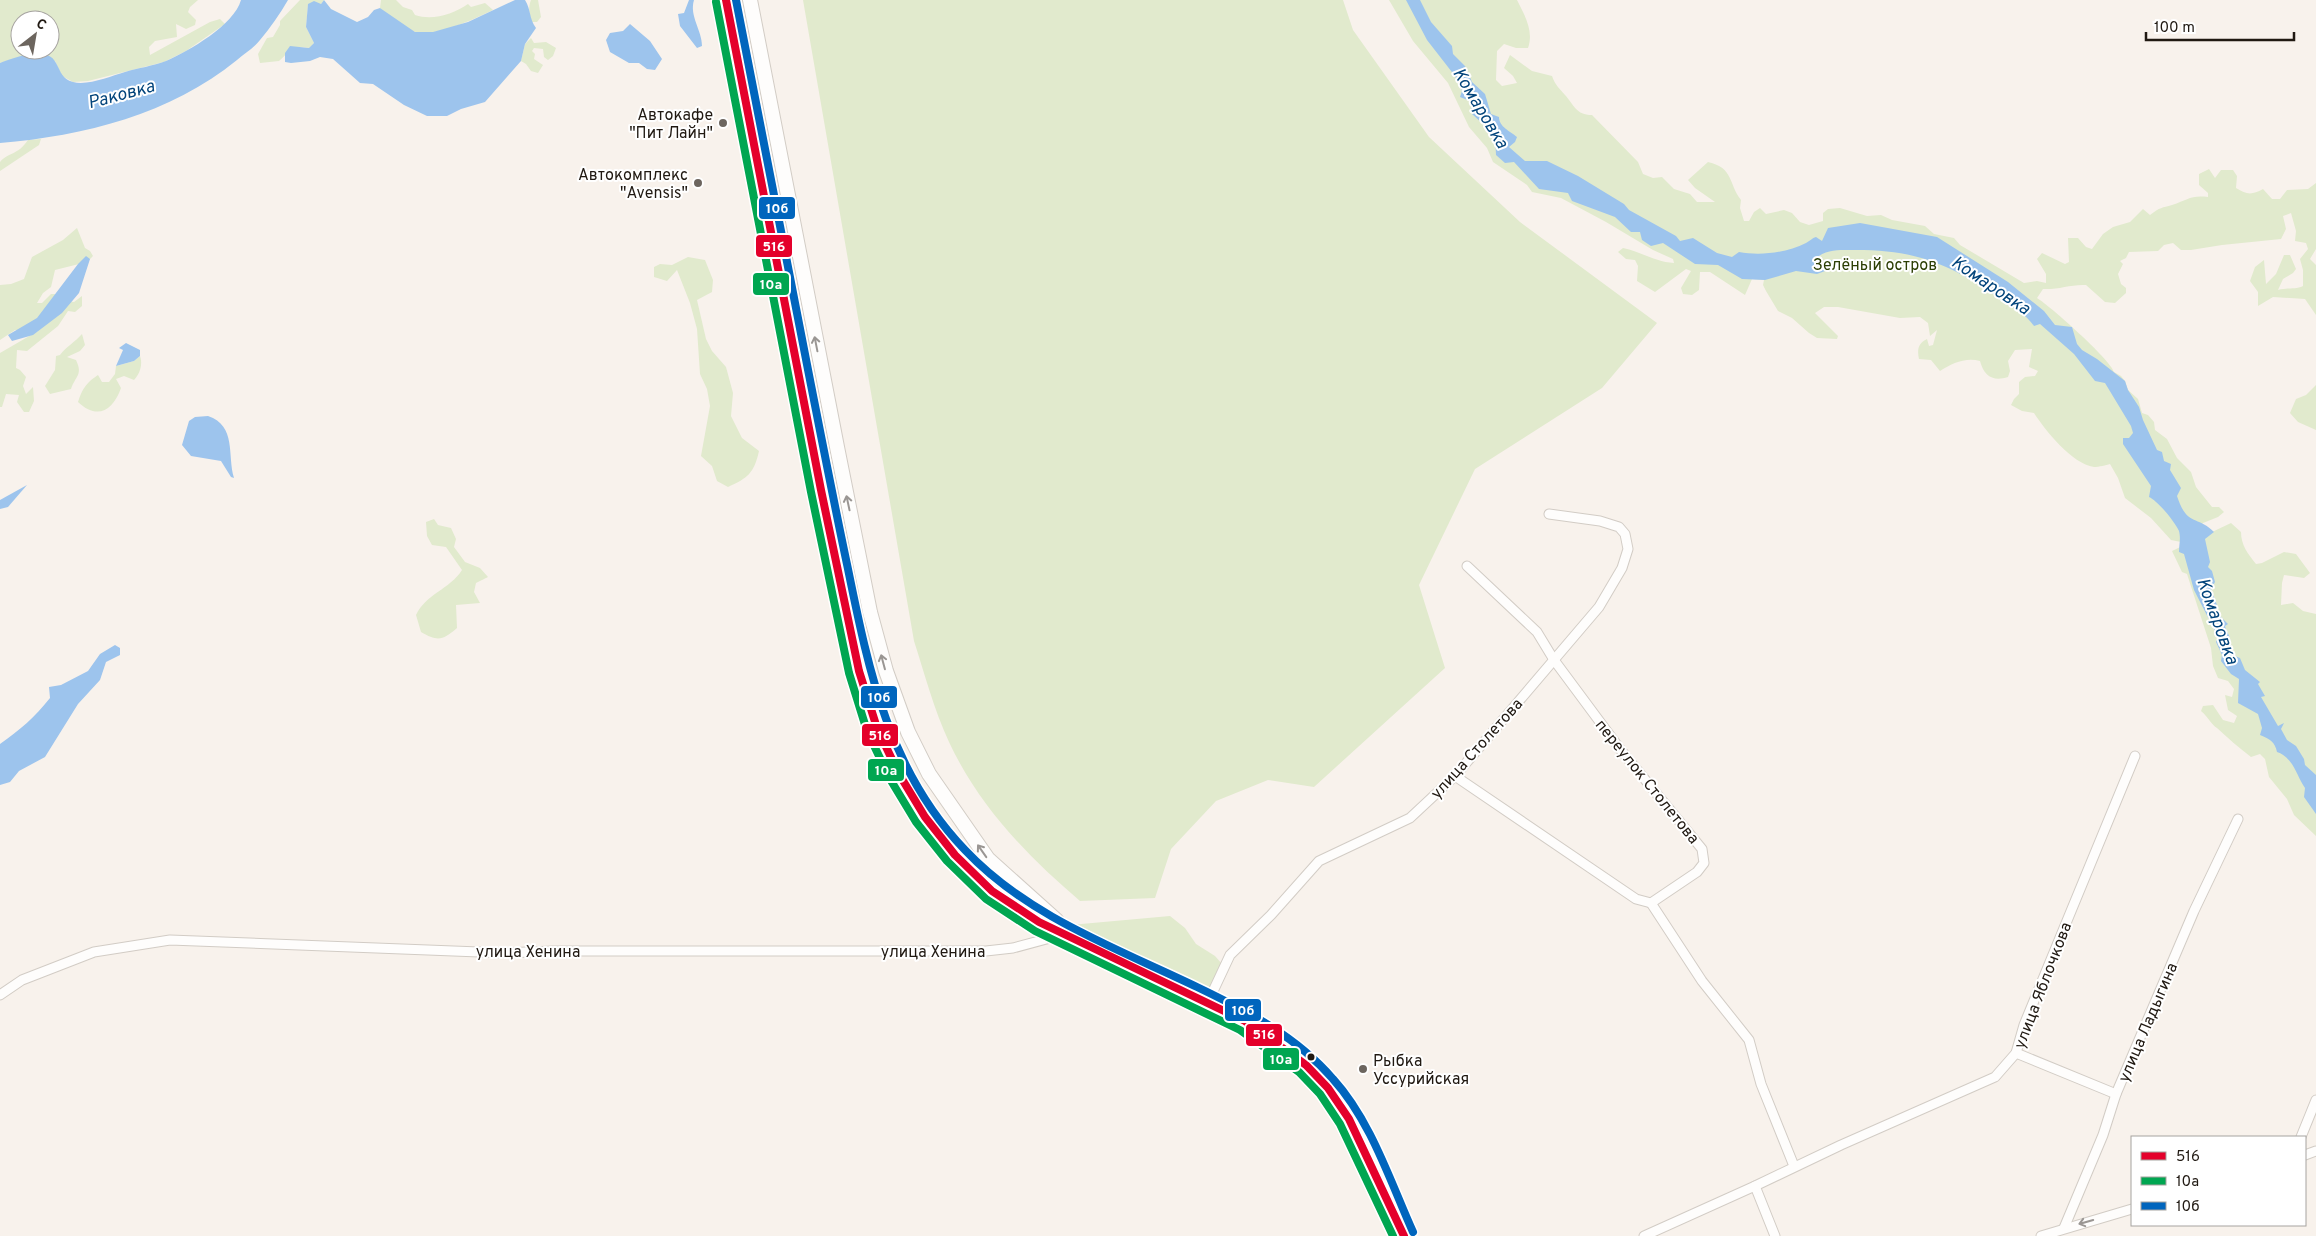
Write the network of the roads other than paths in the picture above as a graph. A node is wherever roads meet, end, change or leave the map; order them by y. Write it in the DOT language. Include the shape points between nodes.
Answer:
graph roads {
  1 [pos="726,0"];
  2 [pos="750,0"];
  3 [pos="1549,514"];
  4 [pos="1467,566"];
  5 [pos="876,633"];
  6 [pos="853,640"];
  7 [pos="1554,660"];
  8 [pos="2135,756"];
  9 [pos="1455,776"];
  10 [pos="2238,819"];
  11 [pos="1651,903"];
  12 [pos="1066,934"];
  13 [pos="0,995"];
  14 [pos="1208,1002"];
  15 [pos="2016,1053"];
  16 [pos="2116,1094"];
  17 [pos="2316,1100"];
  18 [pos="2301,1136"];
  19 [pos="1794,1166"];
  20 [pos="1755,1186"];
  21 [pos="2131,1209"];
  22 [pos="2064,1228"];
  23 [pos="1404,1236"];
  24 [pos="1644,1236"];
  25 [pos="1774,1236"];
  26 [pos="2041,1236"];
  1 -- 6 [label="highway"];
  5 -- 2 [label="highway, one-way" via="836,447"];
  3 -- 7 [label="street, улица Столетова" via="1619,527 1625,534 1628,549 1622,568 1603,600"];
  4 -- 7 [label="street, переулок Столетова" via="1537,632"];
  5 -- 6 [label="highway" via="868,646"];
  12 -- 5 [label="highway, one-way" via="1056,920 988,859 929,774 908,732"];
  6 -- 12 [label="highway" via="877,728 925,817 955,856 992,891 1039,922"];
  7 -- 9 [label="street, улица Столетова"];
  7 -- 11 [label="street, переулок Столетова" via="1620,749 1702,849 1704,863 1697,872"];
  8 -- 15 [label="street, улица Яблочкова" via="2024,1024"];
  9 -- 11 [label="street" via="1614,886 1636,899"];
  9 -- 14 [label="street, улица Столетова" via="1410,818 1319,861 1271,915 1230,954"];
  10 -- 16 [label="street, улица Ладыгина" via="2194,911"];
  11 -- 19 [label="street" via="1702,981 1748,1040 1761,1084"];
  12 -- 13 [label="street, улица Хенина" via="1013,948 986,951 505,953 170,940 94,952 22,980"];
  12 -- 14 [label="highway"];
  14 -- 23 [label="highway" via="1245,1021 1285,1048 1328,1088 1349,1119"];
  15 -- 16 [label="street"];
  15 -- 19 [label="street, улица Яблочкова" via="1995,1077"];
  16 -- 22 [label="street, улица Ладыгина" via="2103,1135"];
  17 -- 18 [label="street"];
  19 -- 20 [label="street, улица Яблочкова"];
  20 -- 24 [label="street, улица Яблочкова"];
  20 -- 25 [label="street"];
  21 -- 22 [label="street, one-way"];
  22 -- 26 [label="street"];
}
